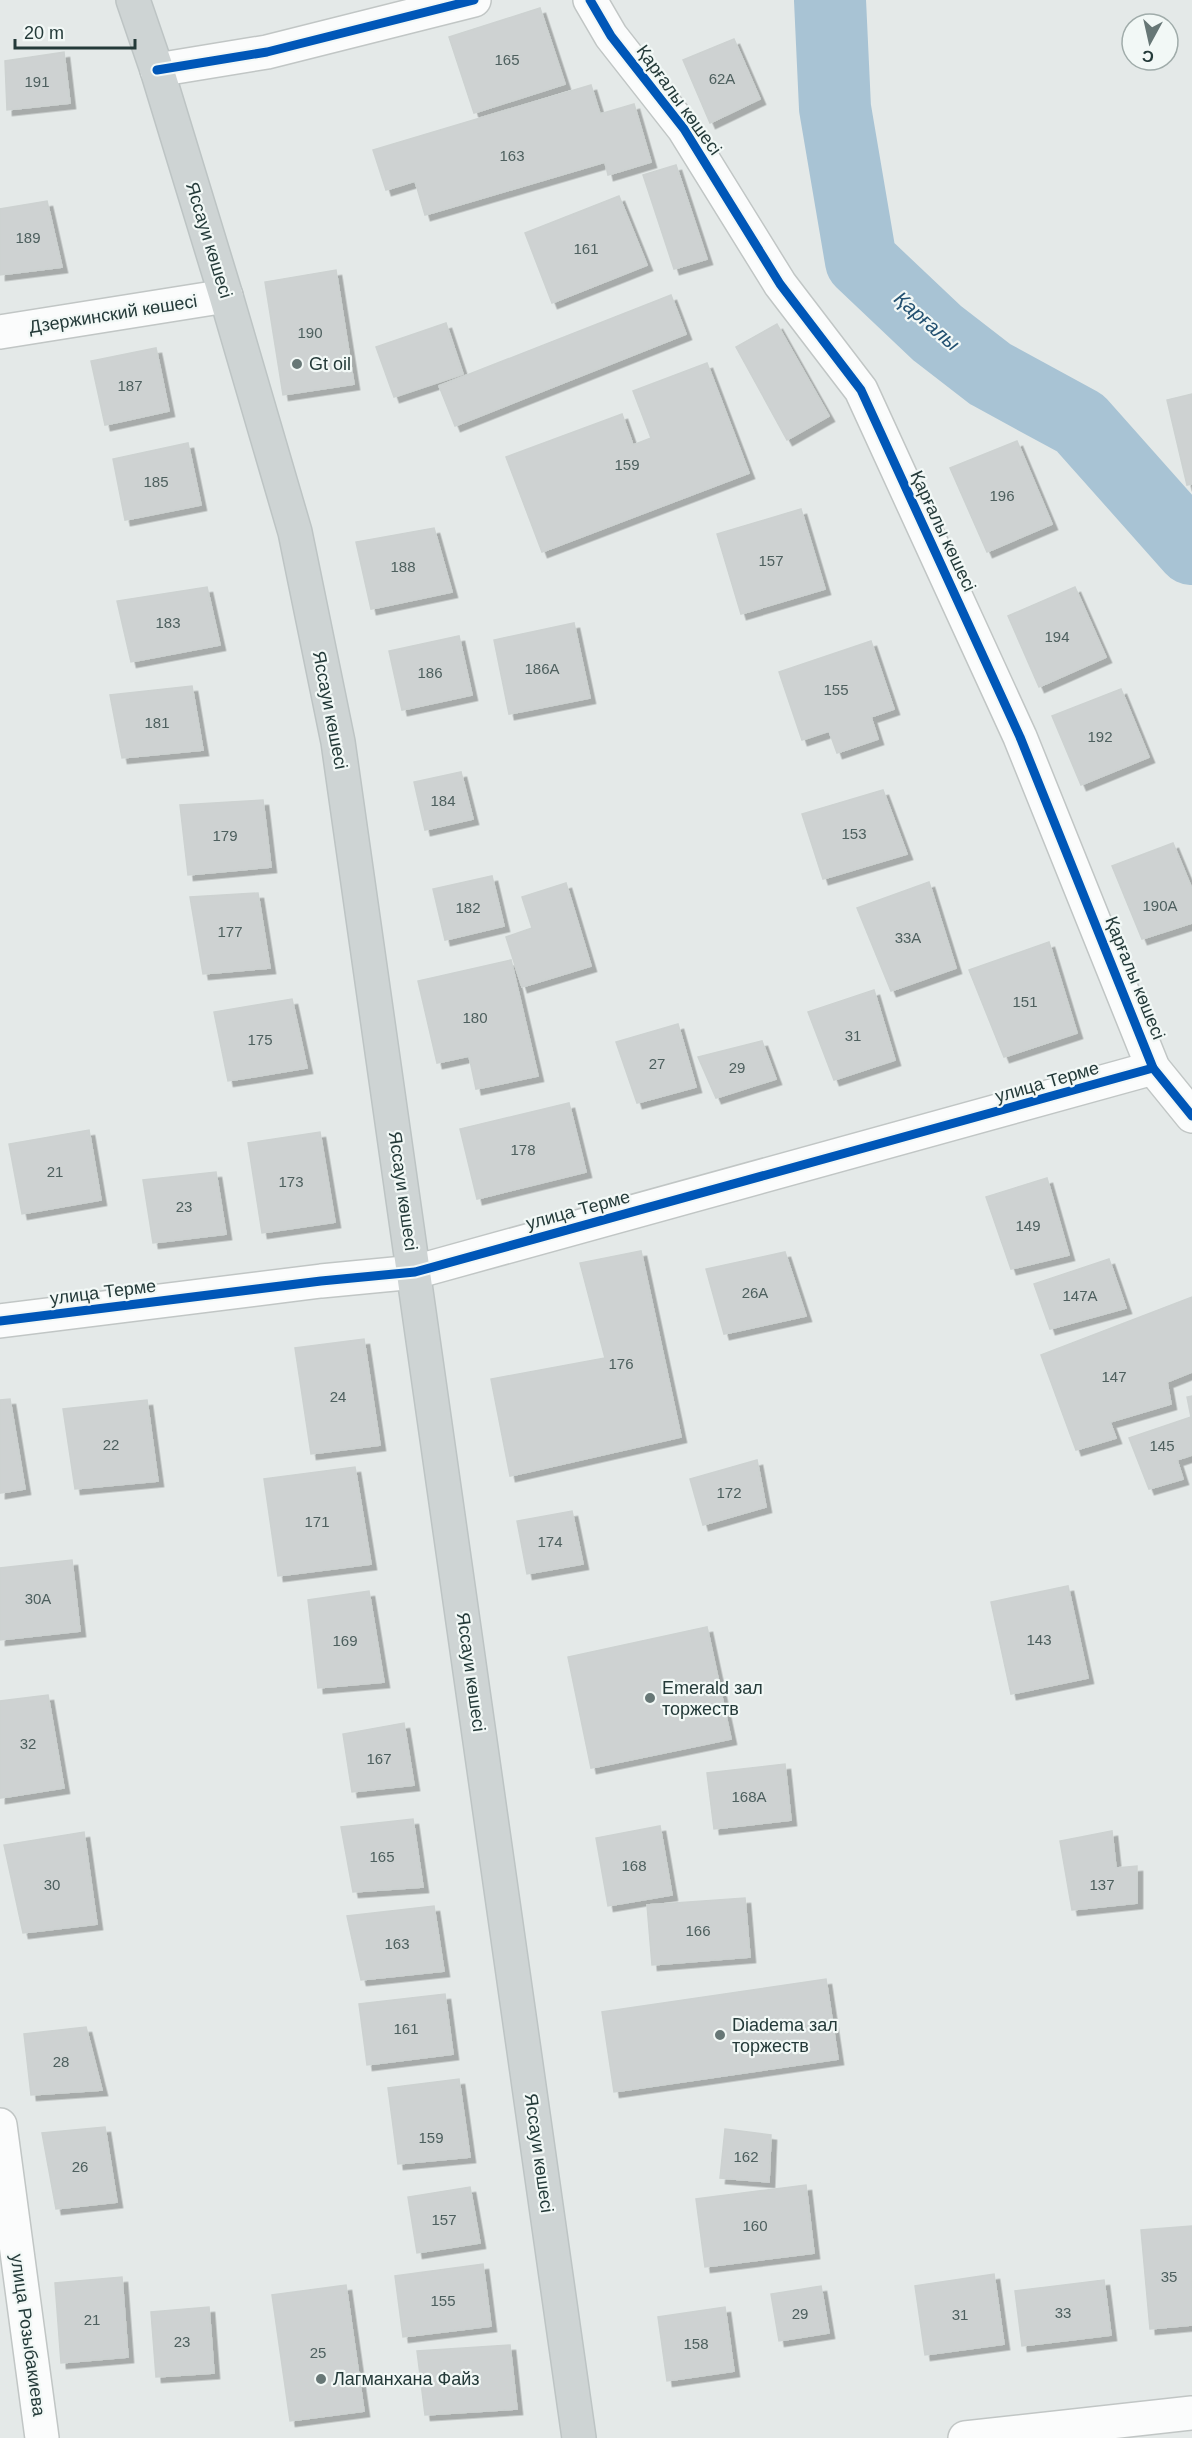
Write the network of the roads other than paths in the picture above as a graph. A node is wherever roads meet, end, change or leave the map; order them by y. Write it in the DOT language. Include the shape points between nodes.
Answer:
graph roads {
  1 [pos="133,0"];
  2 [pos="474,0"];
  3 [pos="590,0"];
  4 [pos="157,70"];
  5 [pos="226,296"];
  6 [pos="0,332"];
  7 [pos="1153,1068"];
  8 [pos="1192,1116"];
  9 [pos="415,1272"];
  10 [pos="0,1321"];
  11 [pos="0,2125"];
  12 [pos="1192,2413"];
  13 [pos="42,2438"];
  14 [pos="579,2438"];
  15 [pos="965,2438"];
  1 -- 4 [label="main road, Яссауи көшесі"];
  2 -- 4 [label="street" via="267,52"];
  3 -- 7 [label="street, Қарғалы көшесі" via="611,36 684,129 780,284 861,390 1020,737"];
  4 -- 5 [label="main road, Яссауи көшесі"];
  5 -- 6 [label="street, Дзержинский көшесі"];
  5 -- 9 [label="main road, Яссауи көшесі" via="295,532 338,742"];
  7 -- 8 [label="street, Қарғалы көшесі"];
  7 -- 9 [label="street, улица Терме"];
  9 -- 10 [label="street, улица Терме"];
  9 -- 14 [label="main road, Яссауи көшесі"];
  11 -- 13 [label="street, улица Розыбакиева"];
  12 -- 15 [label="street"];
}
